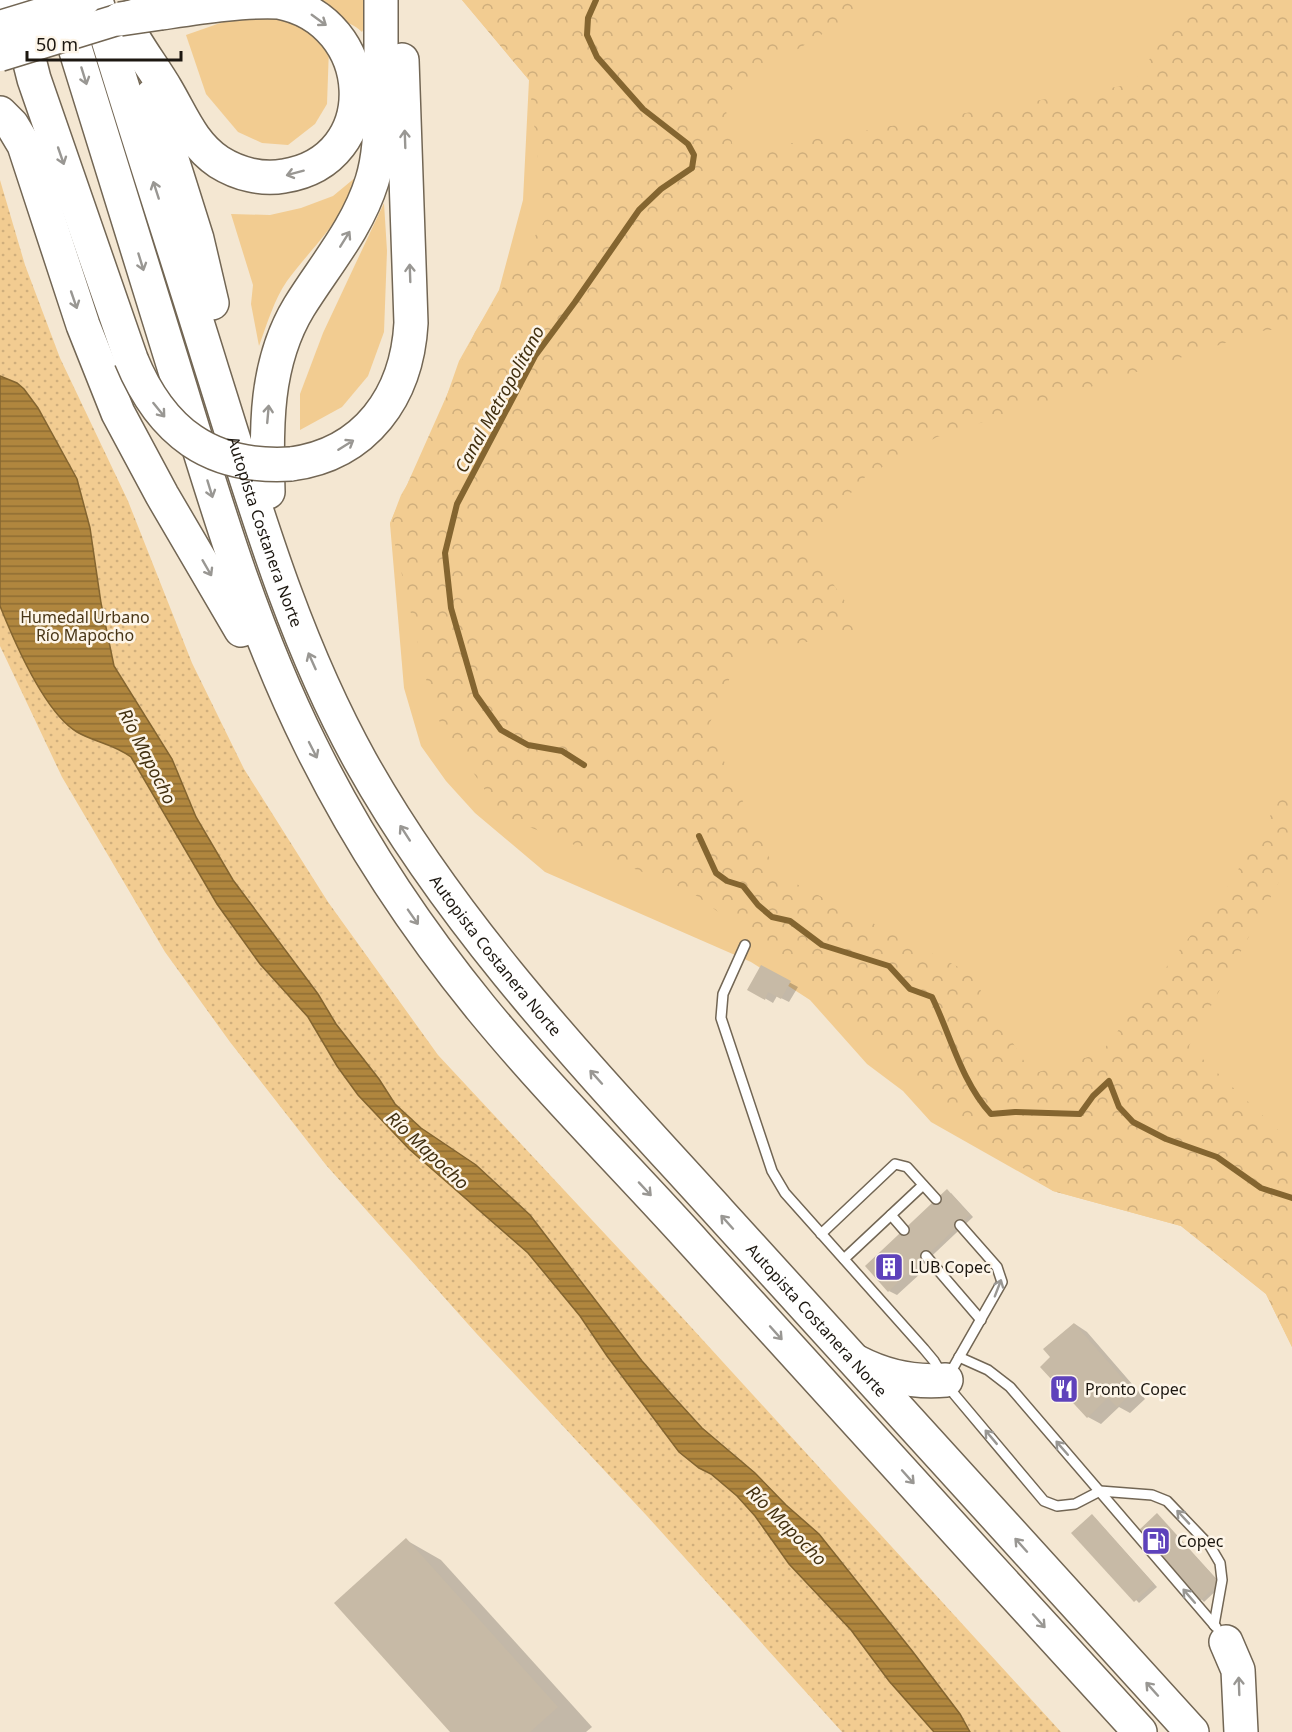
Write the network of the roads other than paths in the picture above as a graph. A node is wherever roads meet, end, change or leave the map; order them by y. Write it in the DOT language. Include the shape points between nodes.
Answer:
graph roads {
  1 [pos="85,0"];
  2 [pos="381,0"];
  3 [pos="400,0"];
  4 [pos="37,15"];
  5 [pos="118,15"];
  6 [pos="0,26"];
  7 [pos="0,56"];
  8 [pos="0,113"];
  9 [pos="236,446"];
  10 [pos="274,557"];
  11 [pos="288,697"];
  12 [pos="745,945"];
  13 [pos="924,1185"];
  14 [pos="936,1199"];
  15 [pos="891,1215"];
  16 [pos="960,1225"];
  17 [pos="904,1230"];
  18 [pos="821,1234"];
  19 [pos="926,1256"];
  20 [pos="844,1259"];
  21 [pos="981,1320"];
  22 [pos="851,1359"];
  23 [pos="953,1368"];
  24 [pos="1100,1491"];
  25 [pos="1220,1633"];
  26 [pos="1140,1732"];
  27 [pos="1192,1732"];
  28 [pos="1241,1732"];
  1 -- 4 [label="main road, bridge"];
  10 -- 2 [label="highway, one-way" via="267,449 275,364 291,321 346,238 373,178 380,133"];
  4 -- 3 [label="highway, one-way, bridge" via="34,79 131,359 154,404 177,430 207,449 238,461 272,465 304,462 330,454 371,425 393,395 408,354 411,323"];
  4 -- 5 [label="main road, bridge"];
  4 -- 6 [label="main road, bridge"];
  4 -- 7 [label="main road, bridge"];
  4 -- 11 [label="highway, one-way" via="254,618"];
  5 -- 5 [label="highway, one-way, bridge" via="262,0 290,4 318,18 341,40 355,71 357,98 345,136 319,163 292,175 262,177 219,162 196,142"];
  9 -- 5 [label="highway, Autopista Costanera Norte, one-way"];
  5 -- 9 [label="highway" via="174,162 205,270"];
  8 -- 11 [label="highway, one-way" via="12,124 24,146 83,325 139,454 250,645"];
  9 -- 10 [label="highway, Autopista Costanera Norte"];
  22 -- 10 [label="highway, Autopista Costanera Norte, one-way" via="550,1024 439,885 389,810 342,727 305,646"];
  11 -- 26 [label="highway, one-way" via="367,848 483,1011"];
  12 -- 18 [label="lane" via="723,994 721,1018 772,1171"];
  13 -- 14 [label="lane"];
  13 -- 15 [label="lane"];
  13 -- 18 [label="lane" via="907,1167 895,1164"];
  15 -- 17 [label="lane"];
  15 -- 20 [label="lane"];
  21 -- 16 [label="lane, one-way" via="1001,1286 1002,1277"];
  18 -- 20 [label="lane"];
  19 -- 21 [label="lane"];
  20 -- 23 [label="lane" via="924,1349"];
  21 -- 23 [label="lane"];
  22 -- 23 [label="highway" via="912,1381"];
  27 -- 22 [label="highway, Autopista Costanera Norte, one-way"];
  24 -- 23 [label="lane, one-way" via="1010,1388 988,1370"];
  24 -- 23 [label="lane, one-way" via="1075,1504 1057,1506 1044,1501 954,1394"];
  25 -- 24 [label="lane, one-way"];
  25 -- 24 [label="lane, one-way" via="1221,1571 1210,1546 1161,1498"];
  28 -- 25 [label="highway, one-way" via="1238,1670"];
}
